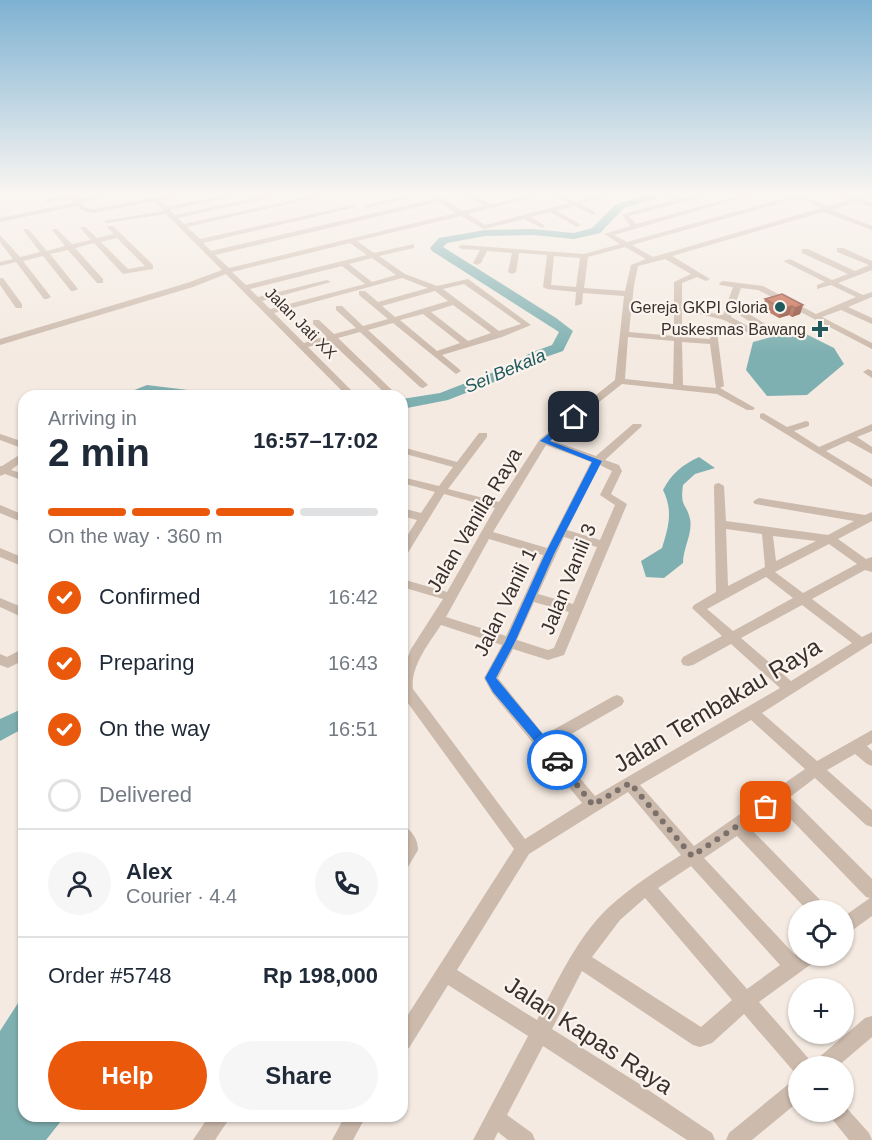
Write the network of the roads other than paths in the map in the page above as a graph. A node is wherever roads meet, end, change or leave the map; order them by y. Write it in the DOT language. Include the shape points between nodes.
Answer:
graph roads {
  1 [pos="8,246"];
  2 [pos="39,246"];
  3 [pos="73,246"];
  4 [pos="100,246"];
  5 [pos="130,246"];
  6 [pos="202,246"];
  7 [pos="258,246"];
  8 [pos="295,246"];
  9 [pos="359,246"];
  10 [pos="411,246"];
  11 [pos="621,246"];
  12 [pos="627,246"];
  13 [pos="700,246"];
  14 [pos="70,247"];
  15 [pos="462,247"];
  16 [pos="484,249"];
  17 [pos="840,250"];
  18 [pos="516,251"];
  19 [pos="805,251"];
  20 [pos="45,253"];
  21 [pos="209,254"];
  22 [pos="551,254"];
  23 [pos="372,256"];
  24 [pos="584,256"];
  25 [pos="666,256"];
  26 [pos="18,259"];
  27 [pos="653,260"];
  28 [pos="787,261"];
  29 [pos="343,263"];
  30 [pos="477,263"];
  31 [pos="0,264"];
  32 [pos="872,266"];
  33 [pos="314,270"];
  34 [pos="227,271"];
  35 [pos="512,272"];
  36 [pos="855,274"];
  37 [pos="402,276"];
  38 [pos="0,280"];
  39 [pos="100,281"];
  40 [pos="327,282"];
  41 [pos="832,282"];
  42 [pos="723,283"];
  43 [pos="738,285"];
  44 [pos="820,287"];
  45 [pos="246,288"];
  46 [pos="372,288"];
  47 [pos="74,289"];
  48 [pos="437,289"];
  49 [pos="579,291"];
  50 [pos="341,294"];
  51 [pos="627,294"];
  52 [pos="868,296"];
  53 [pos="47,297"];
  54 [pos="257,300"];
  55 [pos="455,302"];
  56 [pos="578,304"];
  57 [pos="376,305"];
  58 [pos="19,306"];
  59 [pos="730,306"];
  60 [pos="842,307"];
  61 [pos="339,308"];
  62 [pos="425,311"];
  63 [pos="269,312"];
  64 [pos="700,313"];
  65 [pos="815,317"];
  66 [pos="726,318"];
  67 [pos="394,320"];
  68 [pos="872,321"];
  69 [pos="316,322"];
  70 [pos="713,326"];
  71 [pos="362,329"];
  72 [pos="626,334"];
  73 [pos="499,335"];
  74 [pos="332,337"];
  75 [pos="677,339"];
  76 [pos="0,342"];
  77 [pos="714,342"];
  78 [pos="468,344"];
  79 [pos="302,346"];
  80 [pos="872,346"];
  81 [pos="435,354"];
  82 [pos="456,371"];
  83 [pos="620,381"];
  84 [pos="423,385"];
  85 [pos="719,386"];
  86 [pos="678,387"];
  87 [pos="346,390"];
  88 [pos="387,390"];
  89 [pos="750,408"];
  90 [pos="762,416"];
  91 [pos="806,423"];
  92 [pos="636,426"];
  93 [pos="872,427"];
  94 [pos="788,430"];
  95 [pos="483,435"];
  96 [pos="0,437"];
  97 [pos="849,437"];
  98 [pos="544,441"];
  99 [pos="18,444"];
  100 [pos="820,450"];
  101 [pos="872,451"];
  102 [pos="408,452"];
  103 [pos="18,459"];
  104 [pos="597,461"];
  105 [pos="461,466"];
  106 [pos="1,471"];
  107 [pos="18,476"];
  108 [pos="408,481"];
  109 [pos="872,484"];
  110 [pos="719,486"];
  111 [pos="442,489"];
  112 [pos="759,502"];
  113 [pos="502,506"];
  114 [pos="0,509"];
  115 [pos="408,514"];
  116 [pos="18,516"];
  117 [pos="425,518"];
  118 [pos="869,518"];
  119 [pos="720,524"];
  120 [pos="767,531"];
  121 [pos="560,532"];
  122 [pos="487,534"];
  123 [pos="830,539"];
  124 [pos="408,542"];
  125 [pos="602,544"];
  126 [pos="0,552"];
  127 [pos="550,554"];
  128 [pos="18,560"];
  129 [pos="870,565"];
  130 [pos="768,570"];
  131 [pos="408,585"];
  132 [pos="722,594"];
  133 [pos="531,596"];
  134 [pos="450,597"];
  135 [pos="804,600"];
  136 [pos="0,602"];
  137 [pos="18,610"];
  138 [pos="576,610"];
  139 [pos="438,619"];
  140 [pos="730,638"];
  141 [pos="867,640"];
  142 [pos="510,642"];
  143 [pos="18,657"];
  144 [pos="0,659"];
  145 [pos="688,661"];
  146 [pos="408,674"];
  147 [pos="791,688"];
  148 [pos="617,701"];
  149 [pos="408,703"];
  150 [pos="752,712"];
  151 [pos="872,736"];
  152 [pos="543,743"];
  153 [pos="857,746"];
  154 [pos="872,760"];
  155 [pos="817,769"];
  156 [pos="630,783"];
  157 [pos="779,796"];
  158 [pos="593,805"];
  159 [pos="872,820"];
  160 [pos="738,826"];
  161 [pos="523,849"];
  162 [pos="692,856"];
  163 [pos="646,887"];
  164 [pos="872,891"];
  165 [pos="808,900"];
  166 [pos="872,906"];
  167 [pos="854,920"];
  168 [pos="788,948"];
  169 [pos="579,959"];
  170 [pos="794,966"];
  171 [pos="445,973"];
  172 [pos="745,1001"];
  173 [pos="872,1025"];
  174 [pos="408,1032"];
  175 [pos="540,1034"];
  176 [pos="793,1056"];
  177 [pos="836,1056"];
  178 [pos="788,1097"];
  179 [pos="495,1118"];
  180 [pos="216,1122"];
  181 [pos="352,1122"];
  182 [pos="847,1122"];
  183 [pos="203,1140"];
  184 [pos="342,1140"];
  185 [pos="483,1140"];
  186 [pos="525,1140"];
  187 [pos="705,1140"];
  188 [pos="736,1140"];
  189 [pos="862,1140"];
  1 -- 26 [label="street"];
  2 -- 20 [label="street"];
  3 -- 14 [label="street"];
  4 -- 5 [label="street" via="126,272 150,267"];
  6 -- 21 [label="street, Jalan Jati XX"];
  7 -- 21 [label="street"];
  8 -- 34 [label="street"];
  9 -- 23 [label="street"];
  10 -- 23 [label="street"];
  11 -- 24 [label="street"];
  12 -- 27 [label="street"];
  13 -- 25 [label="street"];
  14 -- 20 [label="street"];
  14 -- 39 [label="street"];
  15 -- 16 [label="street"];
  16 -- 18 [label="street"];
  16 -- 30 [label="street"];
  17 -- 32 [label="street"];
  18 -- 22 [label="street"];
  18 -- 35 [label="street"];
  19 -- 36 [label="street"];
  20 -- 26 [label="street"];
  20 -- 47 [label="street"];
  21 -- 34 [label="street, Jalan Jati XX"];
  22 -- 24 [label="street"];
  22 -- 49 [label="street" via="547,287"];
  23 -- 29 [label="street"];
  23 -- 37 [label="street"];
  24 -- 49 [label="street"];
  25 -- 27 [label="street"];
  25 -- 75 [label="street" via="702,276 678,282"];
  26 -- 31 [label="street"];
  26 -- 53 [label="street"];
  27 -- 51 [label="street" via="631,269"];
  28 -- 41 [label="street"];
  29 -- 33 [label="street"];
  29 -- 46 [label="street"];
  32 -- 36 [label="street"];
  33 -- 40 [label="street"];
  33 -- 45 [label="street"];
  34 -- 45 [label="street, Jalan Jati XX"];
  34 -- 76 [label="street"];
  36 -- 41 [label="street"];
  37 -- 46 [label="street"];
  37 -- 48 [label="street"];
  38 -- 58 [label="street"];
  40 -- 50 [label="street"];
  40 -- 54 [label="street"];
  41 -- 44 [label="street"];
  41 -- 52 [label="street"];
  42 -- 43 [label="street"];
  43 -- 59 [label="street"];
  43 -- 65 [label="street" via="760,288"];
  45 -- 54 [label="street, Jalan Jati XX"];
  46 -- 50 [label="street"];
  46 -- 57 [label="street" via="362,293"];
  48 -- 55 [label="street"];
  48 -- 57 [label="street"];
  48 -- 73 [label="street" via="458,282 470,283 527,323"];
  49 -- 51 [label="street"];
  49 -- 56 [label="street"];
  50 -- 63 [label="street"];
  51 -- 72 [label="street"];
  52 -- 60 [label="street"];
  54 -- 63 [label="street, Jalan Jati XX"];
  55 -- 62 [label="street"];
  55 -- 73 [label="street"];
  57 -- 67 [label="street"];
  59 -- 66 [label="street"];
  59 -- 66 [label="street" via="767,329 754,333"];
  60 -- 65 [label="street"];
  60 -- 68 [label="street"];
  61 -- 71 [label="street"];
  62 -- 67 [label="street"];
  62 -- 78 [label="street"];
  63 -- 79 [label="street, Jalan Jati XX"];
  64 -- 66 [label="street"];
  65 -- 80 [label="street"];
  67 -- 71 [label="street"];
  67 -- 81 [label="street"];
  69 -- 74 [label="street"];
  70 -- 77 [label="street"];
  71 -- 74 [label="street"];
  71 -- 84 [label="street"];
  72 -- 75 [label="street"];
  72 -- 83 [label="street"];
  73 -- 78 [label="street"];
  74 -- 79 [label="street"];
  74 -- 88 [label="street"];
  75 -- 77 [label="street"];
  75 -- 86 [label="street"];
  77 -- 85 [label="street"];
  78 -- 81 [label="street"];
  79 -- 87 [label="street, Jalan Jati XX"];
  81 -- 82 [label="street"];
  83 -- 86 [label="street"];
  83 -- 98 [label="street, Jalan Vanilla Raya"];
  86 -- 89 [label="street" via="722,391"];
  90 -- 94 [label="street"];
  91 -- 94 [label="street"];
  92 -- 104 [label="street"];
  93 -- 97 [label="street"];
  94 -- 100 [label="street"];
  95 -- 105 [label="street"];
  96 -- 99 [label="street"];
  97 -- 100 [label="street"];
  97 -- 101 [label="street"];
  98 -- 104 [label="street"];
  98 -- 113 [label="street, Jalan Vanilla Raya"];
  100 -- 109 [label="street"];
  102 -- 105 [label="street"];
  103 -- 106 [label="street"];
  104 -- 121 [label="street, Jalan Vanili 1"];
  104 -- 125 [label="street, Jalan Vanili 3" via="617,469 605,493 621,504"];
  105 -- 111 [label="street"];
  106 -- 107 [label="street"];
  108 -- 111 [label="street"];
  110 -- 119 [label="street"];
  111 -- 113 [label="street"];
  111 -- 117 [label="street"];
  112 -- 118 [label="street"];
  113 -- 122 [label="street, Jalan Vanilla Raya"];
  114 -- 116 [label="street"];
  115 -- 117 [label="street"];
  117 -- 124 [label="street"];
  118 -- 123 [label="street"];
  119 -- 120 [label="street"];
  119 -- 132 [label="street"];
  120 -- 123 [label="street"];
  120 -- 130 [label="street"];
  121 -- 125 [label="street"];
  121 -- 127 [label="street, Jalan Vanili 1"];
  122 -- 127 [label="street"];
  122 -- 134 [label="street, Jalan Vanilla Raya"];
  123 -- 129 [label="street"];
  123 -- 130 [label="street"];
  125 -- 138 [label="street, Jalan Vanili 3"];
  126 -- 128 [label="street"];
  127 -- 133 [label="street, Jalan Vanili 1"];
  129 -- 135 [label="street"];
  130 -- 132 [label="street"];
  130 -- 135 [label="street"];
  131 -- 134 [label="street"];
  132 -- 140 [label="street" via="698,608"];
  133 -- 138 [label="street"];
  133 -- 142 [label="street, Jalan Vanili 1"];
  134 -- 139 [label="street, Jalan Vanilla Raya"];
  135 -- 140 [label="street"];
  135 -- 141 [label="street"];
  136 -- 137 [label="street"];
  138 -- 142 [label="street, Jalan Vanili 3" via="556,653 548,655"];
  139 -- 142 [label="street, Jalan Vanili 3"];
  139 -- 146 [label="street, Jalan Vanilla Raya" via="418,649"];
  140 -- 145 [label="street"];
  140 -- 147 [label="street"];
  141 -- 147 [label="street, Jalan Tembakau Raya"];
  142 -- 152 [label="street, Jalan Vanili 1" via="493,672 492,683"];
  143 -- 144 [label="street" via="8,663"];
  147 -- 150 [label="street, Jalan Tembakau Raya"];
  148 -- 152 [label="street"];
  149 -- 161 [label="street, Jalan Vanilla Raya"];
  150 -- 155 [label="street"];
  150 -- 156 [label="street, Jalan Tembakau Raya"];
  151 -- 153 [label="street"];
  152 -- 158 [label="street, Jalan Vanili 1"];
  153 -- 154 [label="street"];
  153 -- 155 [label="street"];
  155 -- 157 [label="street"];
  155 -- 159 [label="street"];
  156 -- 158 [label="street, Jalan Tembakau Raya"];
  156 -- 162 [label="street"];
  157 -- 160 [label="street"];
  157 -- 164 [label="street"];
  158 -- 161 [label="street, Jalan Tembakau Raya"];
  160 -- 162 [label="street"];
  160 -- 165 [label="street"];
  161 -- 171 [label="street"];
  162 -- 163 [label="street"];
  162 -- 168 [label="street"];
  163 -- 169 [label="street" via="614,914"];
  163 -- 172 [label="street"];
  166 -- 167 [label="street"];
  169 -- 172 [label="street" via="700,1038"];
  169 -- 175 [label="street"];
  170 -- 172 [label="street"];
  171 -- 174 [label="street"];
  171 -- 175 [label="street, Jalan Kapas Raya"];
  172 -- 176 [label="street"];
  173 -- 177 [label="street"];
  175 -- 179 [label="street"];
  175 -- 187 [label="street, Jalan Kapas Raya"];
  178 -- 188 [label="street"];
  179 -- 185 [label="street"];
  179 -- 186 [label="street"];
  180 -- 183 [label="street"];
  181 -- 184 [label="street"];
  182 -- 189 [label="street"];
}
